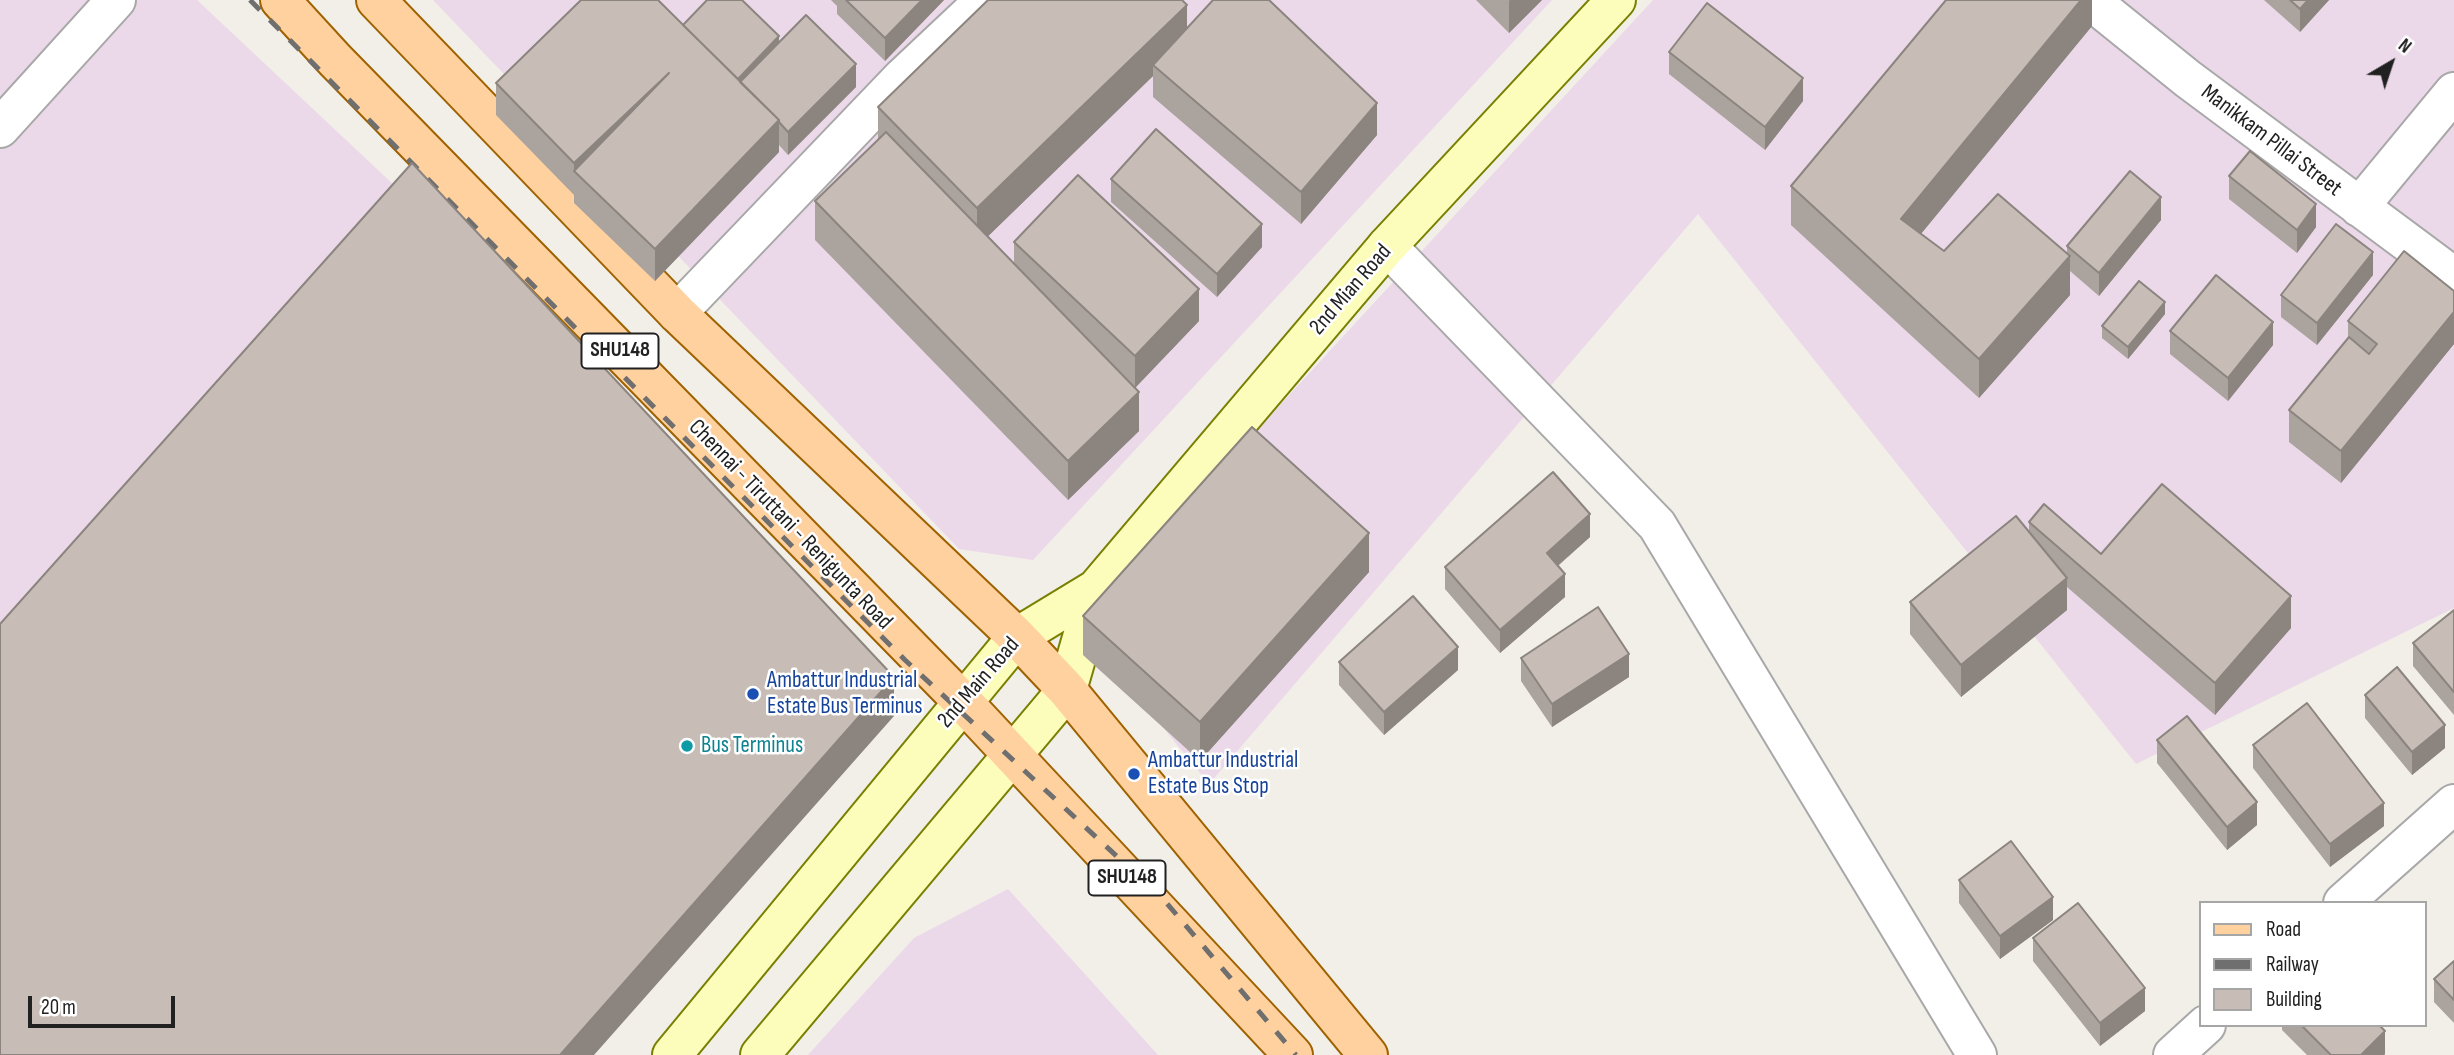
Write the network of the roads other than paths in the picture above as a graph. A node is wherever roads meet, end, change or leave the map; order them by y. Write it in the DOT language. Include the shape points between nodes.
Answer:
graph roads {
  1 [pos="116,0"];
  2 [pos="280,0"];
  3 [pos="376,0"];
  4 [pos="985,0"];
  5 [pos="1616,0"];
  6 [pos="2107,5"];
  7 [pos="2454,92"];
  8 [pos="0,128"];
  9 [pos="2360,206"];
  10 [pos="1387,246"];
  11 [pos="2454,277"];
  12 [pos="677,313"];
  13 [pos="1096,589"];
  14 [pos="1017,637"];
  15 [pos="1067,690"];
  16 [pos="962,701"];
  17 [pos="1012,755"];
  18 [pos="2454,804"];
  19 [pos="2345,901"];
  20 [pos="2204,1027"];
  21 [pos="672,1055"];
  22 [pos="760,1055"];
  23 [pos="1293,1055"];
  24 [pos="1368,1055"];
  25 [pos="1977,1055"];
  26 [pos="2173,1055"];
  1 -- 8 [label="street"];
  2 -- 16 [label="main road, Chennai - Tiruttani - Renigunta Road / SHU148"];
  3 -- 12 [label="main road, SHU148"];
  4 -- 12 [label="street" via="903,77"];
  5 -- 10 [label="main road, 2nd Mian Road"];
  6 -- 9 [label="street, Manikkam Pillai Street" via="2188,79"];
  7 -- 9 [label="street"];
  9 -- 11 [label="street, Manikkam Pillai Street"];
  10 -- 13 [label="main road, 2nd Mian Road"];
  10 -- 25 [label="street" via="1657,525"];
  12 -- 14 [label="main road, SHU148"];
  13 -- 14 [label="main road, 2nd Main Road"];
  13 -- 15 [label="main road"];
  14 -- 15 [label="main road, SHU148"];
  14 -- 16 [label="main road, 2nd Main Road"];
  15 -- 17 [label="main road"];
  15 -- 24 [label="main road, SHU148"];
  16 -- 17 [label="main road, Chennai - Tiruttani - Renigunta Road / SHU148"];
  16 -- 21 [label="main road, 2nd Main Road"];
  17 -- 22 [label="main road"];
  17 -- 23 [label="main road, Chennai - Tiruttani - Renigunta Road / SHU148"];
  18 -- 19 [label="street"];
  20 -- 26 [label="street"];
}
